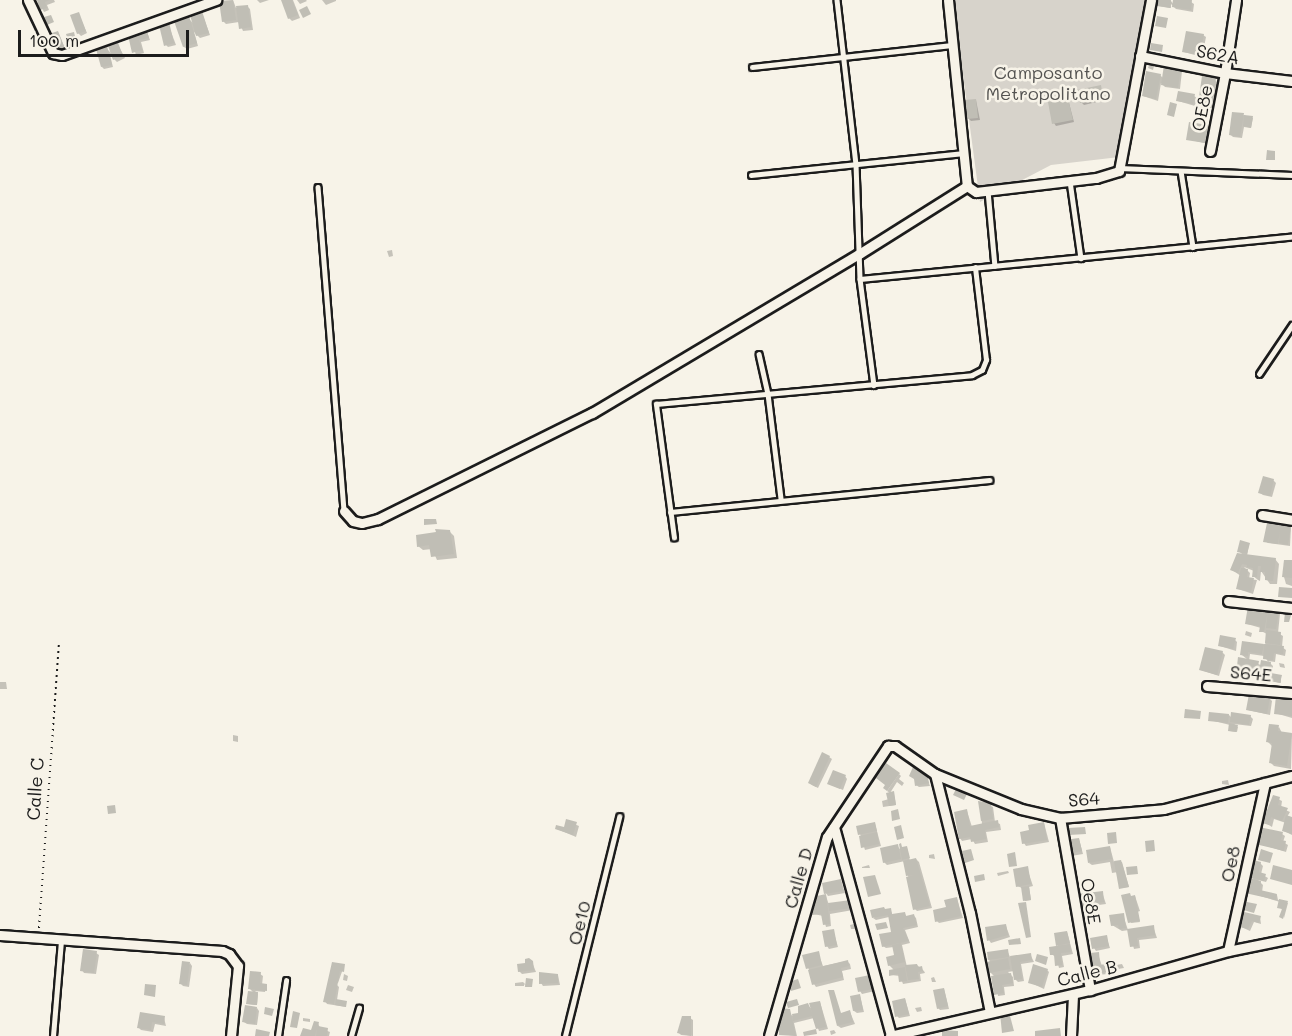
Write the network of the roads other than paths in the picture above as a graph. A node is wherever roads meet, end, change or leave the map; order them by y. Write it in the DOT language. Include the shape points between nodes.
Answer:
graph roads {
  1 [pos="28,0"];
  2 [pos="216,0"];
  3 [pos="837,0"];
  4 [pos="948,0"];
  5 [pos="1151,0"];
  6 [pos="1236,0"];
  7 [pos="191,4"];
  8 [pos="952,45"];
  9 [pos="1140,56"];
  10 [pos="844,57"];
  11 [pos="752,67"];
  12 [pos="1225,73"];
  13 [pos="1292,81"];
  14 [pos="1210,150"];
  15 [pos="964,153"];
  16 [pos="856,164"];
  17 [pos="1119,168"];
  18 [pos="1181,171"];
  19 [pos="751,175"];
  20 [pos="1292,175"];
  21 [pos="1070,181"];
  22 [pos="967,186"];
  23 [pos="318,187"];
  24 [pos="988,191"];
  25 [pos="1292,237"];
  26 [pos="1193,247"];
  27 [pos="859,255"];
  28 [pos="1081,258"];
  29 [pos="995,266"];
  30 [pos="975,268"];
  31 [pos="860,279"];
  32 [pos="1292,325"];
  33 [pos="759,354"];
  34 [pos="1259,374"];
  35 [pos="874,385"];
  36 [pos="768,394"];
  37 [pos="989,480"];
  38 [pos="781,499"];
  39 [pos="344,511"];
  40 [pos="670,512"];
  41 [pos="1262,515"];
  42 [pos="1292,520"];
  43 [pos="674,538"];
  44 [pos="1228,601"];
  45 [pos="1292,608"];
  46 [pos="1207,686"];
  47 [pos="1292,693"];
  48 [pos="891,745"];
  49 [pos="935,774"];
  50 [pos="1292,776"];
  51 [pos="1265,783"];
  52 [pos="619,817"];
  53 [pos="1060,818"];
  54 [pos="834,826"];
  55 [pos="0,935"];
  56 [pos="1292,938"];
  57 [pos="61,940"];
  58 [pos="1228,951"];
  59 [pos="286,981"];
  60 [pos="1090,990"];
  61 [pos="1073,994"];
  62 [pos="359,1008"];
  63 [pos="990,1012"];
  64 [pos="53,1036"];
  65 [pos="231,1036"];
  66 [pos="278,1036"];
  67 [pos="351,1036"];
  68 [pos="565,1036"];
  69 [pos="769,1036"];
  70 [pos="890,1036"];
  71 [pos="1071,1036"];
  1 -- 7 [label="street" via="53,53 62,55"];
  2 -- 7 [label="street"];
  3 -- 10 [label="lane"];
  4 -- 8 [label="street"];
  5 -- 9 [label="street"];
  6 -- 12 [label="street, OE8e"];
  8 -- 10 [label="lane"];
  8 -- 15 [label="street"];
  9 -- 12 [label="street, S62A"];
  9 -- 17 [label="street"];
  10 -- 11 [label="lane"];
  10 -- 16 [label="lane"];
  12 -- 13 [label="street, S62A"];
  12 -- 14 [label="street, OE8e"];
  15 -- 16 [label="lane"];
  15 -- 22 [label="street"];
  16 -- 19 [label="lane"];
  16 -- 27 [label="lane"];
  17 -- 18 [label="lane"];
  17 -- 21 [label="street" via="1114,173"];
  18 -- 20 [label="lane"];
  18 -- 26 [label="lane"];
  21 -- 24 [label="street"];
  21 -- 28 [label="lane"];
  22 -- 24 [label="street" via="976,192"];
  22 -- 27 [label="street"];
  23 -- 39 [label="lane"];
  24 -- 29 [label="lane"];
  25 -- 26 [label="lane"];
  26 -- 28 [label="lane"];
  27 -- 31 [label="lane"];
  27 -- 39 [label="street" via="592,413 378,519 362,523"];
  28 -- 29 [label="lane"];
  29 -- 30 [label="lane"];
  30 -- 31 [label="lane"];
  30 -- 35 [label="lane" via="986,360 982,370 972,375"];
  31 -- 35 [label="lane"];
  32 -- 34 [label="lane"];
  33 -- 36 [label="lane"];
  35 -- 36 [label="lane"];
  36 -- 38 [label="lane"];
  36 -- 40 [label="lane" via="656,404"];
  37 -- 38 [label="lane"];
  38 -- 40 [label="lane"];
  40 -- 43 [label="lane"];
  41 -- 42 [label="street"];
  44 -- 45 [label="street"];
  46 -- 47 [label="street, S64E"];
  48 -- 49 [label="street, S64"];
  48 -- 54 [label="street, Calle D"];
  49 -- 53 [label="street, S64" via="1021,809"];
  49 -- 63 [label="street"];
  50 -- 51 [label="street, S64"];
  51 -- 53 [label="street, S64" via="1164,809"];
  51 -- 58 [label="street, Oe8"];
  52 -- 68 [label="lane, Oe10"];
  53 -- 60 [label="street, Oe8E"];
  54 -- 69 [label="street, Calle D" via="827,837"];
  54 -- 70 [label="street"];
  55 -- 57 [label="street"];
  56 -- 58 [label="street, Calle B"];
  57 -- 64 [label="lane"];
  57 -- 65 [label="street" via="229,954 238,966"];
  58 -- 60 [label="street, Calle B"];
  59 -- 66 [label="lane"];
  60 -- 61 [label="street, Calle B"];
  61 -- 63 [label="street, Calle B"];
  61 -- 71 [label="street"];
  62 -- 67 [label="lane"];
  63 -- 70 [label="street, Calle B"];
}
